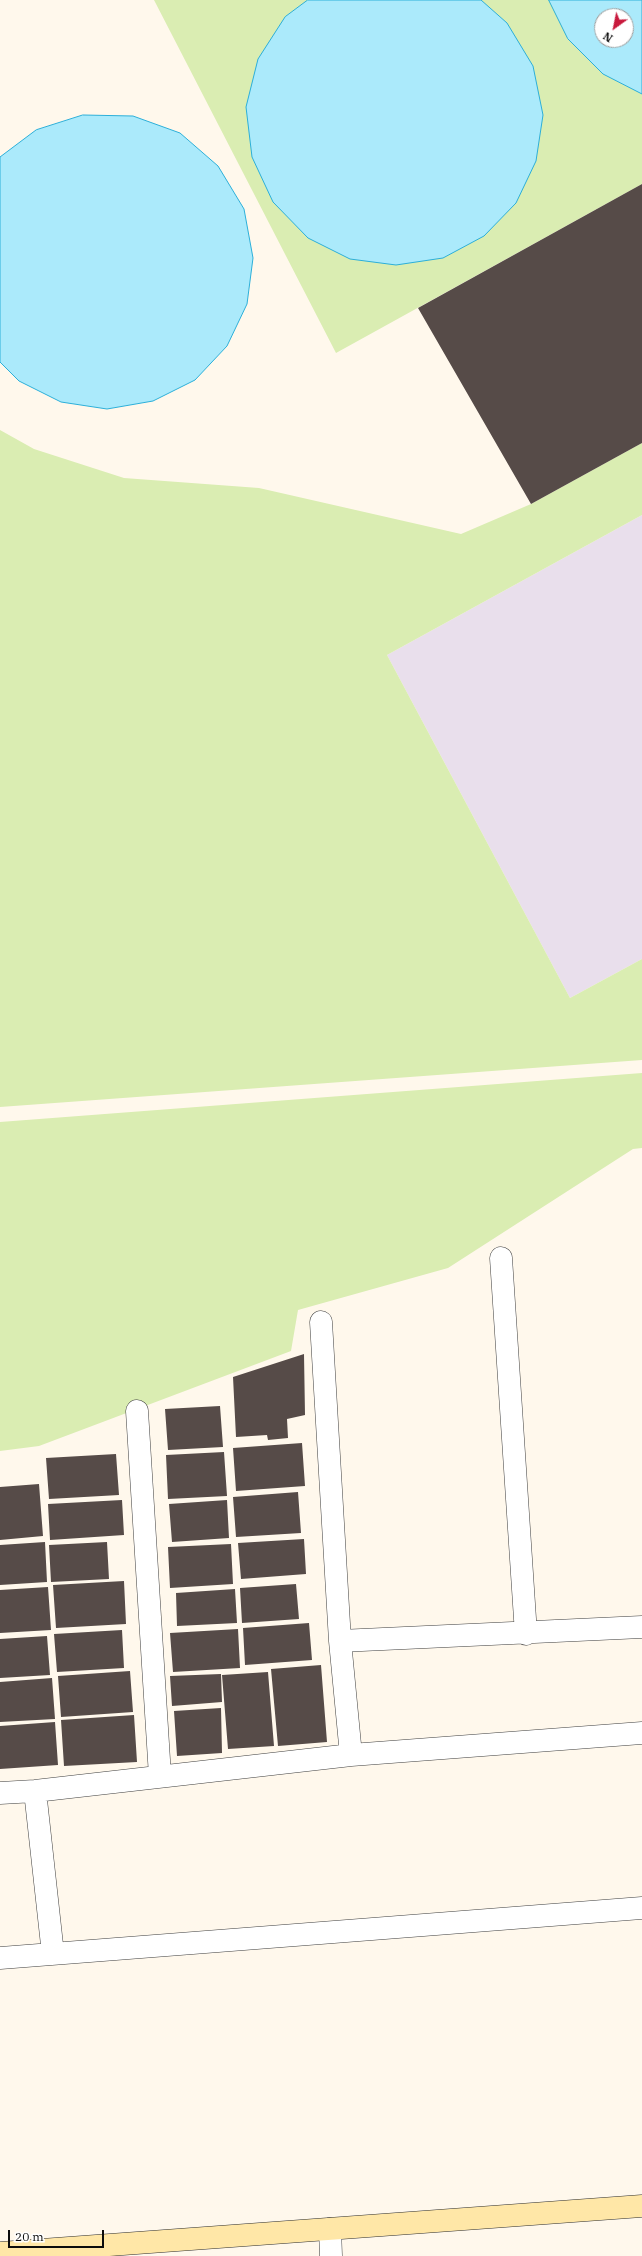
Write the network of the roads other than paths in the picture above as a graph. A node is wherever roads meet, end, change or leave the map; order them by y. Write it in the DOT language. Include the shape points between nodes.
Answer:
graph roads {
  1 [pos="501,1258"];
  2 [pos="321,1322"];
  3 [pos="137,1411"];
  4 [pos="642,1627"];
  5 [pos="526,1634"];
  6 [pos="340,1641"];
  7 [pos="642,1733"];
  8 [pos="351,1755"];
  9 [pos="160,1776"];
  10 [pos="36,1791"];
  11 [pos="0,1793"];
  12 [pos="642,1908"];
  13 [pos="53,1954"];
  14 [pos="0,1958"];
  15 [pos="642,2206"];
  16 [pos="330,2229"];
  17 [pos="0,2253"];
  18 [pos="331,2256"];
  1 -- 5 [label="street"];
  2 -- 6 [label="street"];
  3 -- 9 [label="street"];
  4 -- 5 [label="street"];
  5 -- 6 [label="street"];
  6 -- 8 [label="street"];
  7 -- 8 [label="street"];
  8 -- 9 [label="street"];
  9 -- 10 [label="street"];
  10 -- 11 [label="street"];
  10 -- 13 [label="street"];
  12 -- 13 [label="street"];
  13 -- 14 [label="street"];
  15 -- 16 [label="street"];
  16 -- 17 [label="street"];
  16 -- 18 [label="street"];
}
